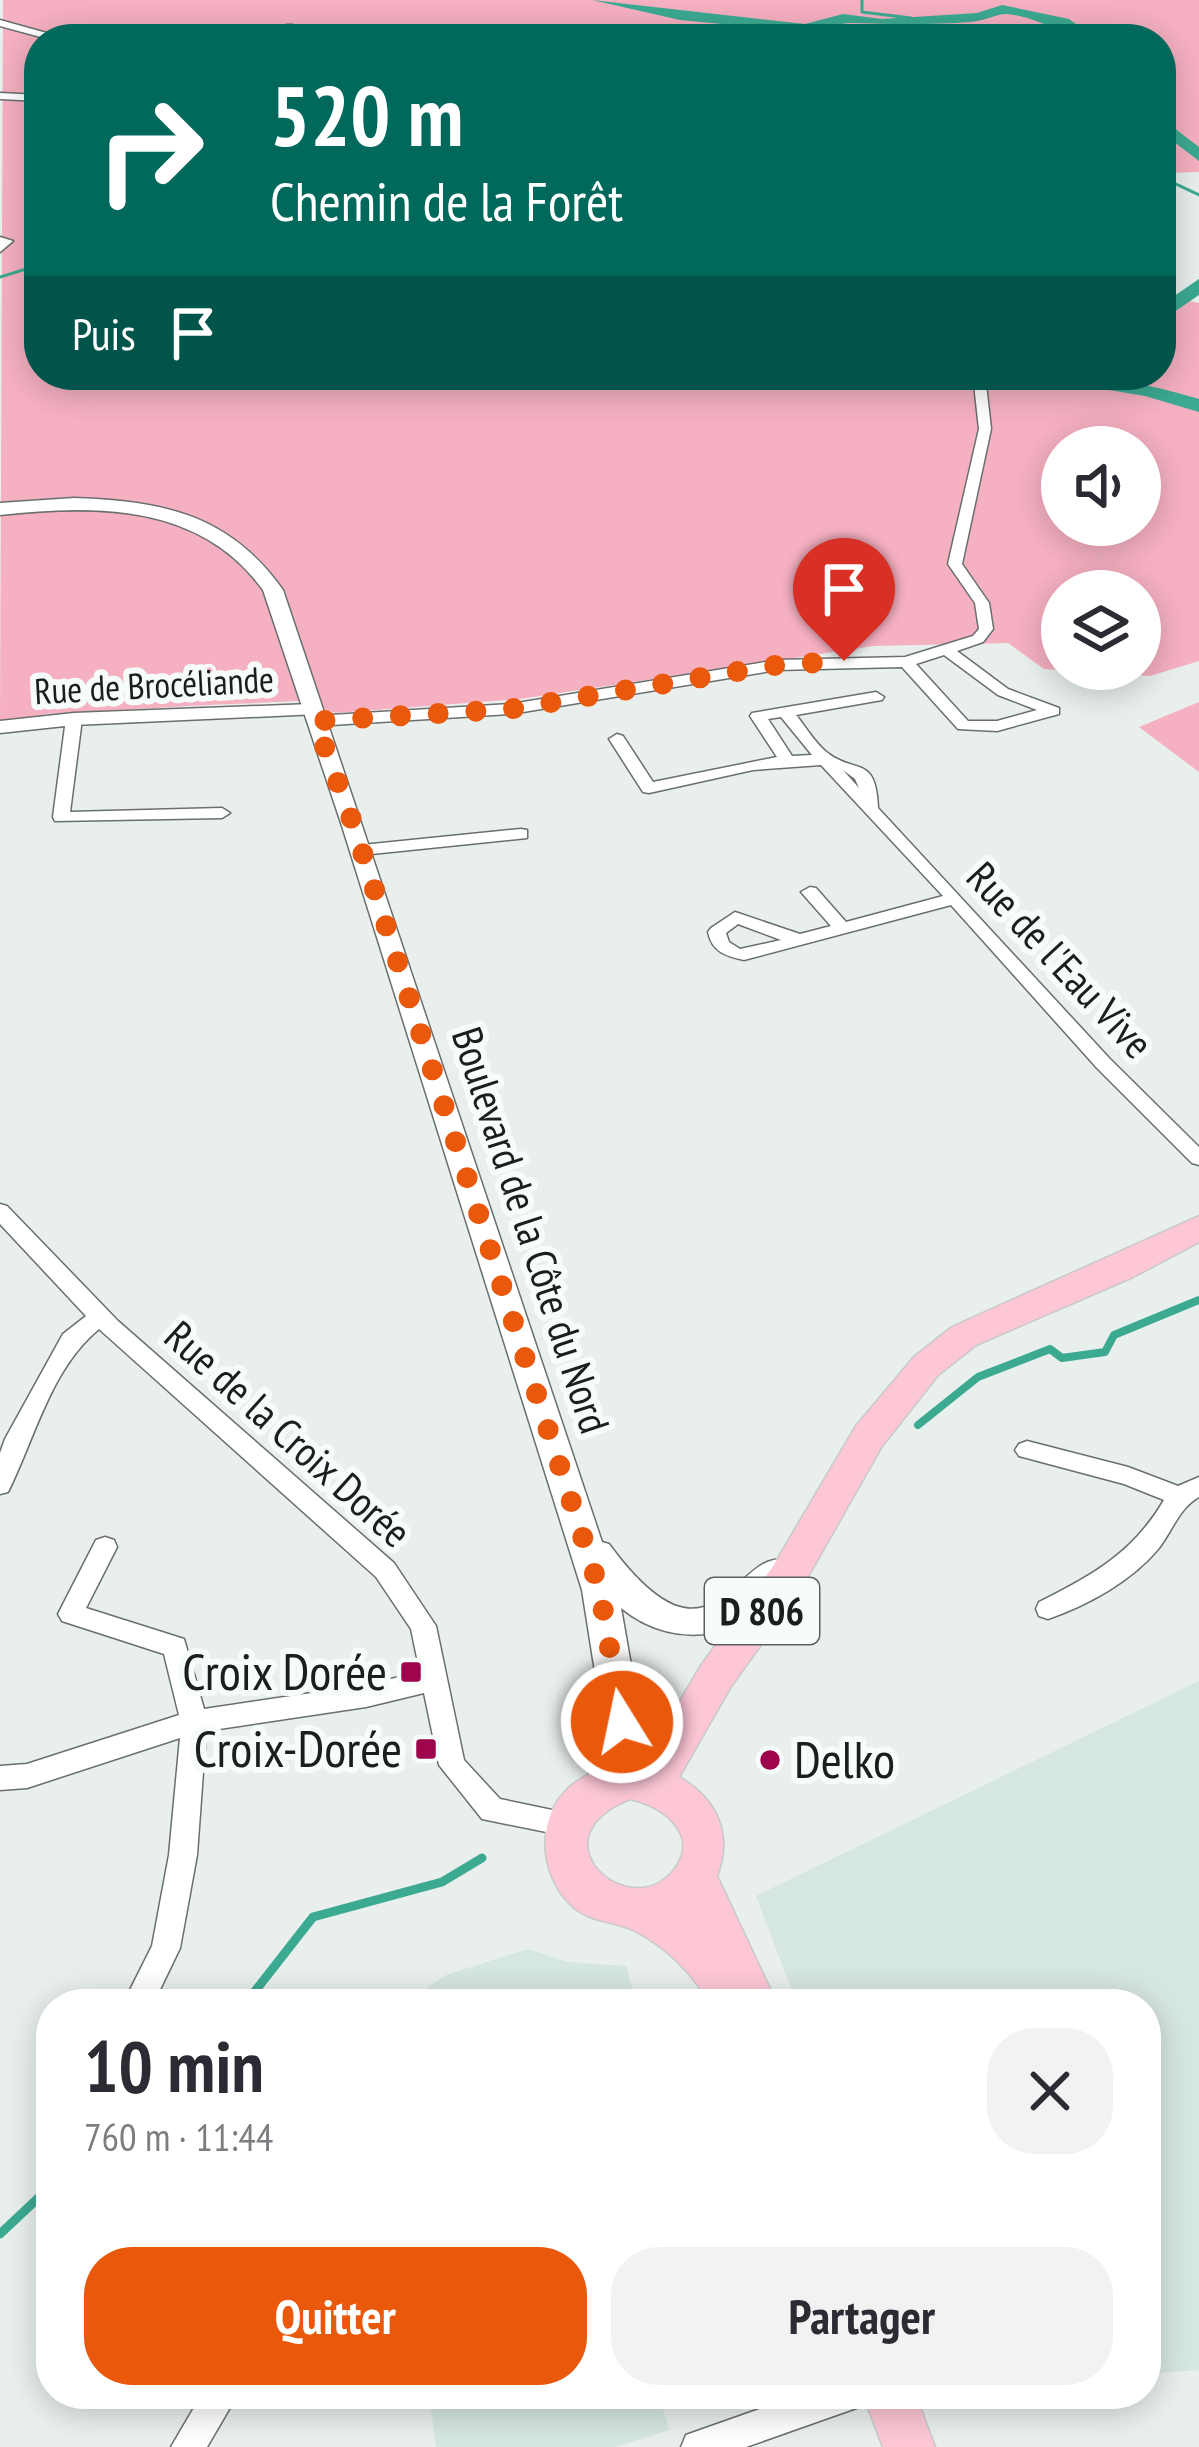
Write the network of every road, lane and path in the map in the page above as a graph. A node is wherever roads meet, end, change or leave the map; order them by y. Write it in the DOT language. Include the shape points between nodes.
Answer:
graph roads {
  1 [pos="0,240"];
  2 [pos="0,249"];
  3 [pos="981,390"];
  4 [pos="0,509"];
  5 [pos="948,651"];
  6 [pos="906,662"];
  7 [pos="876,698"];
  8 [pos="785,712"];
  9 [pos="313,716"];
  10 [pos="74,719"];
  11 [pos="0,727"];
  12 [pos="617,739"];
  13 [pos="823,760"];
  14 [pos="788,762"];
  15 [pos="223,813"];
  16 [pos="521,834"];
  17 [pos="362,850"];
  18 [pos="810,892"];
  19 [pos="955,898"];
  20 [pos="842,928"];
  21 [pos="800,940"];
  22 [pos="1199,1158"];
  23 [pos="0,1211"];
  24 [pos="1199,1228"];
  25 [pos="101,1316"];
  26 [pos="869,1436"];
  27 [pos="1027,1450"];
  28 [pos="0,1486"];
  29 [pos="1189,1491"];
  30 [pos="578,1523"];
  31 [pos="105,1547"];
  32 [pos="1048,1609"];
  33 [pos="436,1679"];
  34 [pos="194,1722"];
  35 [pos="0,1778"];
  36 [pos="652,1783"];
  37 [pos="605,1785"];
  38 [pos="566,1824"];
  39 [pos="695,1876"];
  40 [pos="640,1907"];
  41 [pos="146,1989"];
  42 [pos="726,1989"];
  43 [pos="747,1989"];
  44 [pos="212,2409"];
  45 [pos="807,2409"];
  46 [pos="871,2409"];
  47 [pos="895,2409"];
  48 [pos="188,2447"];
  49 [pos="698,2447"];
  50 [pos="885,2447"];
  51 [pos="909,2447"];
  1 -- 2 [label="street" via="8,241"];
  3 -- 5 [label="street" via="985,429 955,564 982,603 986,629"];
  4 -- 9 [label="main road, Boulevard de la Côte du Nord" via="128,507 224,537 260,567 273,590"];
  5 -- 6 [label="street"];
  5 -- 6 [label="street" via="1003,692 1053,711 964,726"];
  6 -- 9 [label="street" via="777,665 511,709"];
  7 -- 8 [label="street"];
  8 -- 13 [label="street, Rue de l'Eau Vive"];
  8 -- 14 [label="street" via="758,716"];
  9 -- 10 [label="street, Rue de Brocéliande"];
  9 -- 17 [label="main road, Boulevard de la Côte du Nord"];
  10 -- 11 [label="street, Rue de Brocéliande"];
  10 -- 15 [label="street" via="61,818"];
  12 -- 14 [label="street" via="649,788"];
  13 -- 14 [label="street"];
  13 -- 19 [label="street, Rue de l'Eau Vive"];
  16 -- 17 [label="street"];
  17 -- 30 [label="main road, Boulevard de la Côte du Nord"];
  18 -- 20 [label="street"];
  19 -- 20 [label="street"];
  19 -- 22 [label="street, Rue de l'Eau Vive" via="1060,1019"];
  20 -- 21 [label="street"];
  23 -- 25 [label="street, Rue de la Croix Dorée"];
  24 -- 26 [label="main road, D 806" via="964,1336 906,1387"];
  25 -- 28 [label="street" via="71,1340"];
  25 -- 33 [label="street, Rue de la Croix Dorée" via="385,1570 423,1626"];
  26 -- 30 [label="main road" via="759,1594 723,1618 694,1625 644,1612 614,1582"];
  26 -- 36 [label="main road, D 806"];
  27 -- 29 [label="street"];
  29 -- 32 [label="street" via="1120,1574"];
  30 -- 37 [label="main road, Boulevard de la Côte du Nord" via="600,1591 622,1722"];
  31 -- 34 [label="street" via="71,1614 175,1646"];
  33 -- 34 [label="street"];
  33 -- 38 [label="street, Rue de la Croix Dorée" via="452,1765 492,1810"];
  34 -- 35 [label="street"];
  34 -- 41 [label="street" via="183,1855 166,1948"];
  36 -- 37 [label="main road"];
  36 -- 39 [label="main road" via="690,1807 701,1827"];
  37 -- 38 [label="main road"];
  38 -- 40 [label="main road" via="562,1846 587,1893"];
  39 -- 40 [label="main road" via="680,1893"];
  39 -- 43 [label="main road"];
  40 -- 42 [label="main road" via="713,1964"];
  44 -- 48 [label="street"];
  45 -- 49 [label="street"];
  46 -- 50 [label="main road"];
  47 -- 51 [label="main road"];
}
